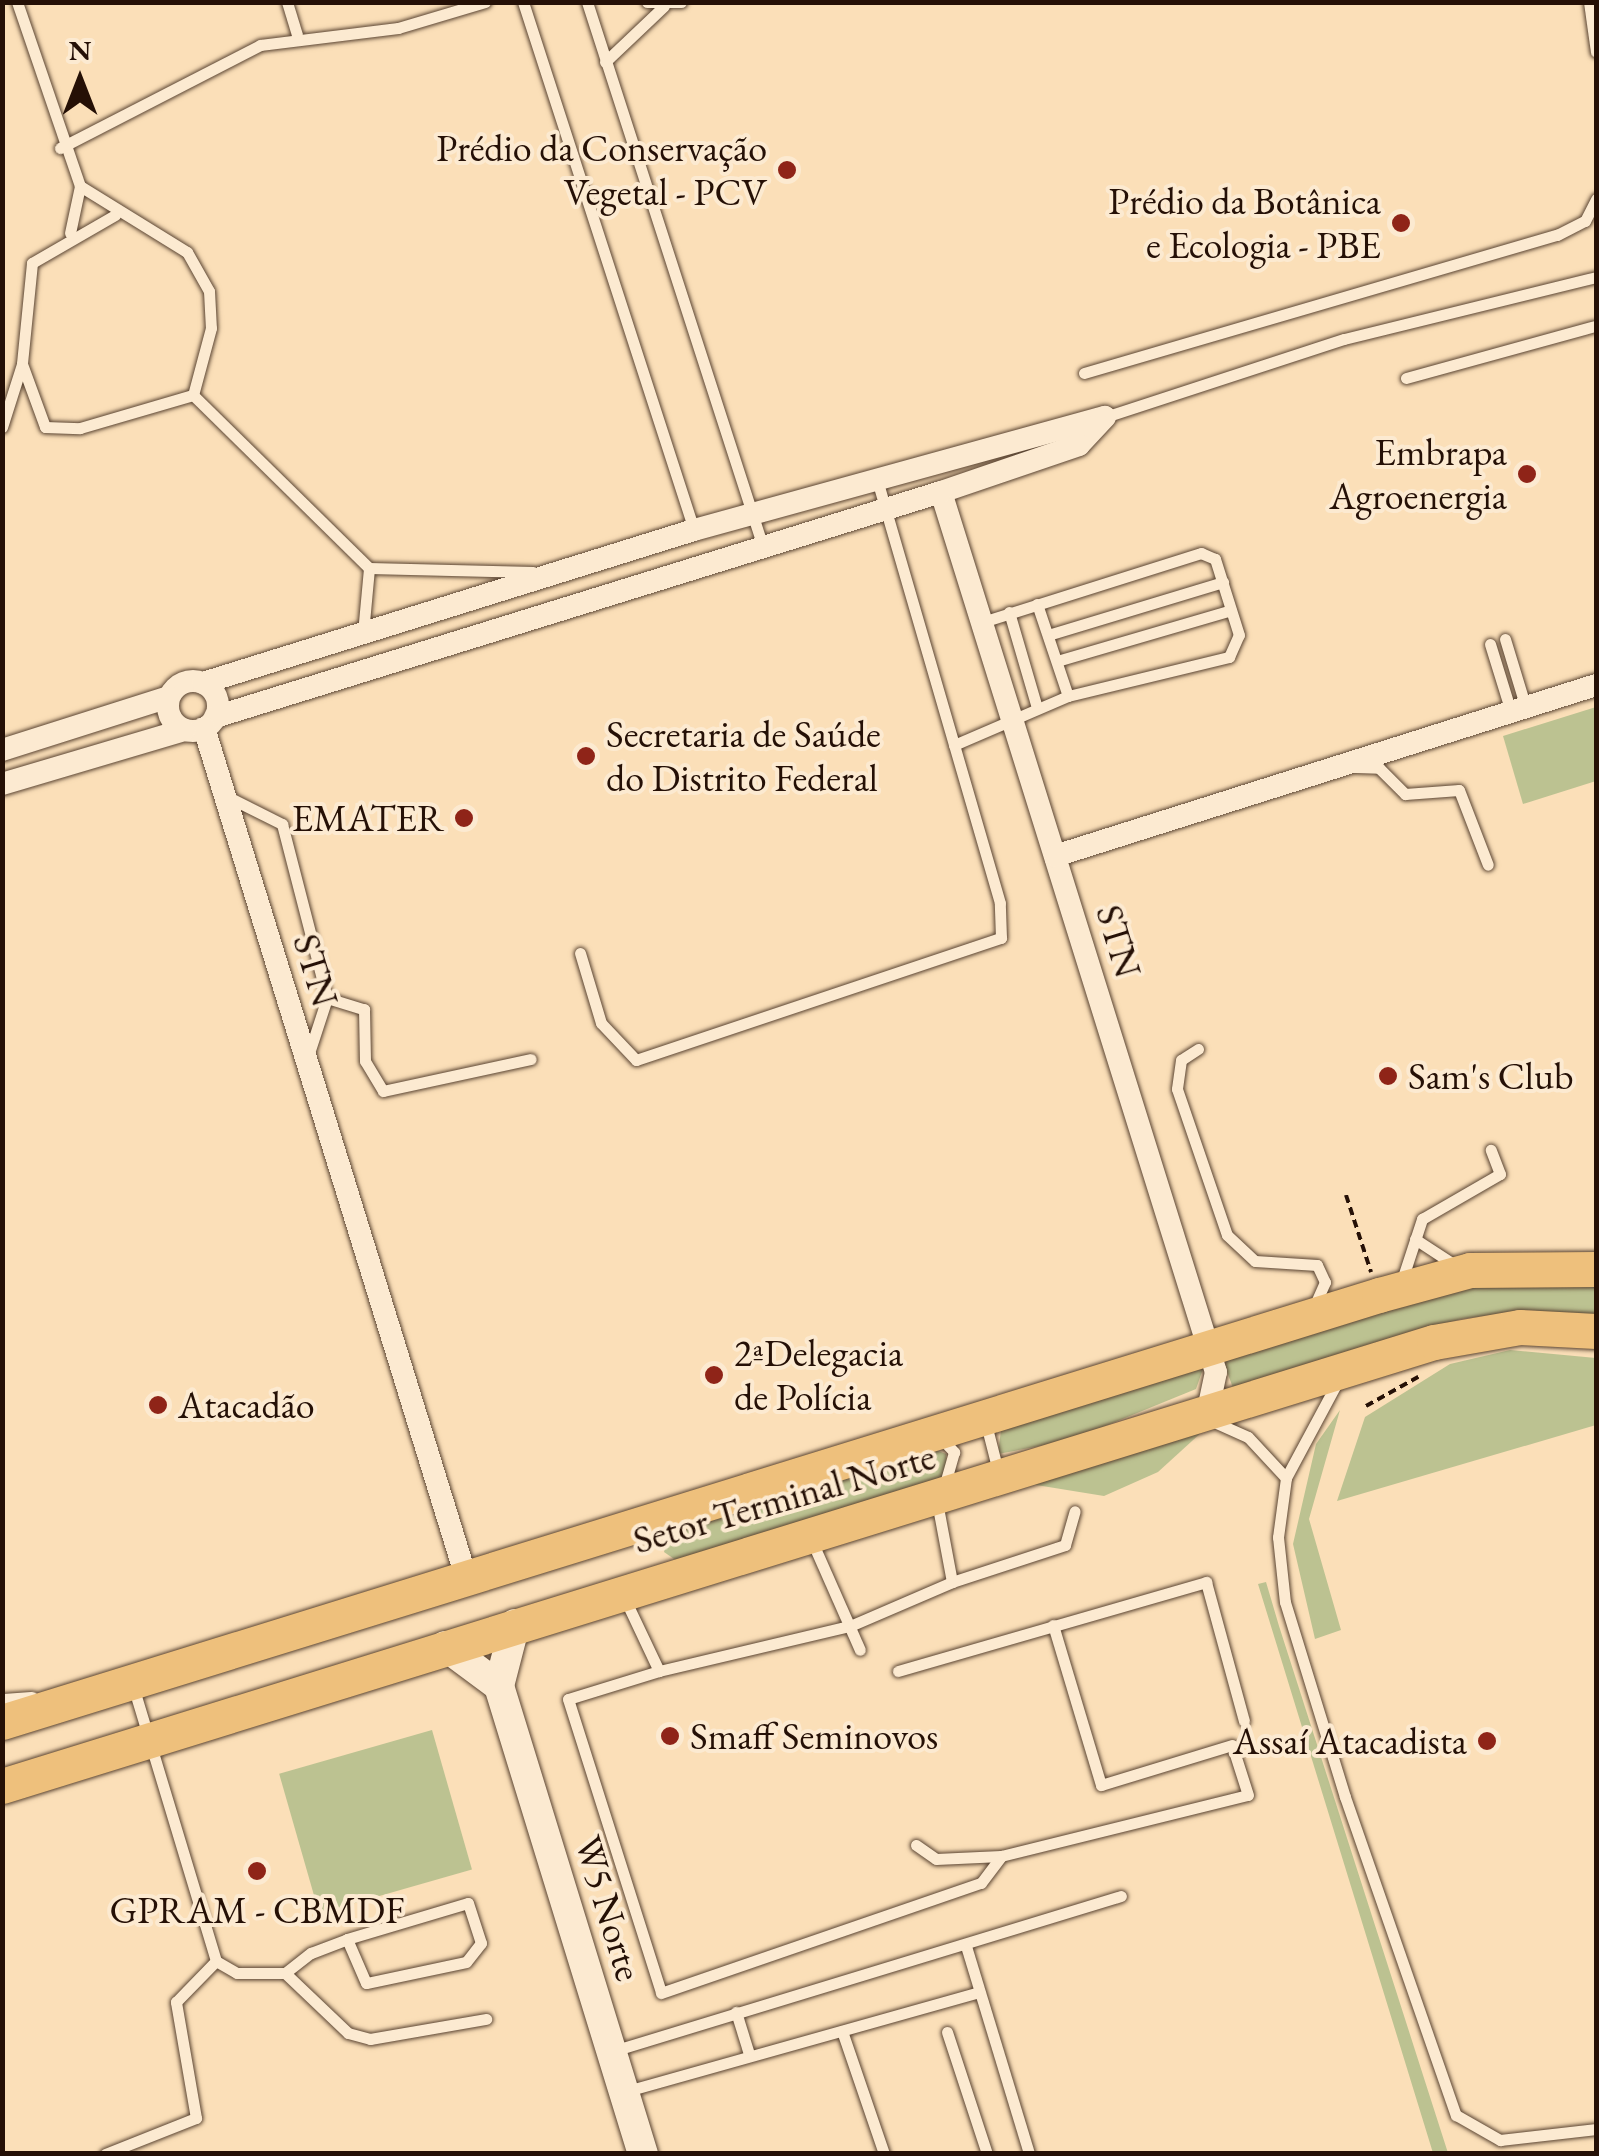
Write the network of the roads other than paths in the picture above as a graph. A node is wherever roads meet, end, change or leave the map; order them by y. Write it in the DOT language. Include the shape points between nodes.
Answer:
graph roads {
  1 [pos="17,2"];
  2 [pos="287,2"];
  3 [pos="485,2"];
  4 [pos="523,2"];
  5 [pos="587,2"];
  6 [pos="646,2"];
  7 [pos="680,2"];
  8 [pos="1589,2"];
  9 [pos="664,6"];
  10 [pos="296,34"];
  11 [pos="1596,52"];
  12 [pos="604,62"];
  13 [pos="60,148"];
  14 [pos="80,186"];
  15 [pos="1596,200"];
  16 [pos="115,216"];
  17 [pos="70,233"];
  18 [pos="1596,277"];
  19 [pos="1595,326"];
  20 [pos="22,364"];
  21 [pos="1084,373"];
  22 [pos="1406,378"];
  23 [pos="193,395"];
  24 [pos="1105,417"];
  25 [pos="2,426"];
  26 [pos="876,477"];
  27 [pos="941,492"];
  28 [pos="884,510"];
  29 [pos="752,513"];
  30 [pos="694,530"];
  31 [pos="763,547"];
  32 [pos="369,568"];
  33 [pos="554,573"];
  34 [pos="1222,582"];
  35 [pos="1037,604"];
  36 [pos="1231,610"];
  37 [pos="1009,612"];
  38 [pos="982,622"];
  39 [pos="362,634"];
  40 [pos="1048,635"];
  41 [pos="1506,639"];
  42 [pos="1490,644"];
  43 [pos="1057,661"];
  44 [pos="204,682"];
  45 [pos="1596,686"];
  46 [pos="1068,696"];
  47 [pos="169,698"];
  48 [pos="1037,708"];
  49 [pos="1518,710"];
  50 [pos="1013,719"];
  51 [pos="201,725"];
  52 [pos="1411,744"];
  53 [pos="954,745"];
  54 [pos="2,750"];
  55 [pos="1342,766"];
  56 [pos="1379,768"];
  57 [pos="2,784"];
  58 [pos="226,796"];
  59 [pos="1056,856"];
  60 [pos="1488,865"];
  61 [pos="580,953"];
  62 [pos="327,998"];
  63 [pos="1198,1048"];
  64 [pos="532,1058"];
  65 [pos="307,1060"];
  66 [pos="1492,1150"];
  67 [pos="1415,1240"];
  68 [pos="1596,1269"];
  69 [pos="1470,1270"];
  70 [pos="1389,1292"];
  71 [pos="1302,1319"];
  72 [pos="1596,1331"];
  73 [pos="1210,1350"];
  74 [pos="1345,1370"];
  75 [pos="1201,1412"];
  76 [pos="990,1415"];
  77 [pos="932,1432"];
  78 [pos="1004,1477"];
  79 [pos="1286,1478"];
  80 [pos="936,1498"];
  81 [pos="1075,1510"];
  82 [pos="666,1515"];
  83 [pos="603,1535"];
  84 [pos="810,1535"];
  85 [pos="678,1573"];
  86 [pos="466,1578"];
  87 [pos="952,1582"];
  88 [pos="620,1590"];
  89 [pos="316,1624"];
  90 [pos="515,1624"];
  91 [pos="1053,1625"];
  92 [pos="850,1626"];
  93 [pos="266,1640"];
  94 [pos="445,1646"];
  95 [pos="860,1650"];
  96 [pos="659,1670"];
  97 [pos="898,1671"];
  98 [pos="338,1679"];
  99 [pos="132,1682"];
  100 [pos="499,1686"];
  101 [pos="91,1694"];
  102 [pos="281,1697"];
  103 [pos="2,1699"];
  104 [pos="1244,1721"];
  105 [pos="2,1722"];
  106 [pos="149,1739"];
  107 [pos="4,1785"];
  108 [pos="916,1845"];
  109 [pos="1001,1856"];
  110 [pos="1121,1896"];
  111 [pos="347,1940"];
  112 [pos="966,1946"];
  113 [pos="216,1961"];
  114 [pos="285,1972"];
  115 [pos="979,1992"];
  116 [pos="736,2012"];
  117 [pos="486,2018"];
  118 [pos="842,2031"];
  119 [pos="947,2032"];
  120 [pos="612,2051"];
  121 [pos="749,2054"];
  122 [pos="624,2092"];
  123 [pos="1596,2129"];
  124 [pos="105,2154"];
  125 [pos="642,2154"];
  126 [pos="884,2154"];
  127 [pos="987,2154"];
  128 [pos="1029,2154"];
  1 -- 13 [label="lane"];
  2 -- 10 [label="lane"];
  3 -- 10 [label="lane" via="398,28"];
  4 -- 30 [label="lane"];
  5 -- 12 [label="lane"];
  6 -- 9 [label="lane"];
  7 -- 9 [label="lane"];
  8 -- 11 [label="lane"];
  9 -- 12 [label="lane"];
  10 -- 13 [label="lane"];
  12 -- 29 [label="lane"];
  13 -- 14 [label="lane"];
  14 -- 16 [label="lane"];
  14 -- 17 [label="lane"];
  15 -- 21 [label="lane" via="1586,220 1558,235"];
  16 -- 17 [label="lane"];
  16 -- 23 [label="lane" via="187,252 209,291 211,328"];
  17 -- 20 [label="lane" via="32,263"];
  18 -- 24 [label="lane" via="1344,338"];
  19 -- 22 [label="lane"];
  20 -- 23 [label="lane" via="46,427 58,432"];
  20 -- 25 [label="lane"];
  23 -- 32 [label="lane"];
  24 -- 26 [label="street"];
  24 -- 27 [label="street" via="1080,444"];
  26 -- 28 [label="lane"];
  26 -- 29 [label="street"];
  27 -- 28 [label="street"];
  27 -- 38 [label="street, STN"];
  28 -- 31 [label="street"];
  28 -- 53 [label="lane"];
  29 -- 30 [label="street"];
  29 -- 31 [label="lane"];
  30 -- 33 [label="street"];
  31 -- 51 [label="street"];
  32 -- 33 [label="lane"];
  32 -- 39 [label="lane"];
  33 -- 39 [label="street"];
  34 -- 35 [label="lane" via="1216,559 1201,553"];
  34 -- 36 [label="lane"];
  34 -- 40 [label="lane"];
  35 -- 37 [label="lane"];
  35 -- 40 [label="lane"];
  36 -- 43 [label="lane"];
  36 -- 46 [label="lane" via="1239,635 1230,656"];
  37 -- 38 [label="lane"];
  37 -- 48 [label="lane"];
  38 -- 50 [label="street, STN"];
  39 -- 44 [label="street"];
  40 -- 43 [label="lane"];
  41 -- 49 [label="lane"];
  42 -- 49 [label="lane"];
  43 -- 46 [label="lane"];
  44 -- 47 [label="street" via="180,685"];
  44 -- 51 [label="street"];
  45 -- 49 [label="street"];
  46 -- 48 [label="lane"];
  47 -- 51 [label="street" via="168,713"];
  47 -- 54 [label="street"];
  48 -- 50 [label="lane"];
  49 -- 52 [label="street"];
  50 -- 53 [label="lane"];
  50 -- 59 [label="street, STN"];
  51 -- 57 [label="street"];
  51 -- 58 [label="street, STN"];
  52 -- 55 [label="street"];
  52 -- 56 [label="lane"];
  53 -- 61 [label="lane" via="1000,903 995,942 636,1060 601,1023"];
  55 -- 56 [label="lane"];
  55 -- 59 [label="street"];
  56 -- 60 [label="lane" via="1405,794 1459,790"];
  58 -- 62 [label="lane" via="282,824"];
  58 -- 65 [label="street, STN"];
  59 -- 73 [label="street, STN"];
  62 -- 64 [label="lane" via="364,1009 365,1062 383,1091"];
  62 -- 65 [label="lane"];
  63 -- 71 [label="lane" via="1181,1060 1177,1089 1222,1224 1246,1257 1320,1269 1322,1296"];
  65 -- 86 [label="street, STN"];
  66 -- 67 [label="lane" via="1502,1162 1493,1182 1422,1218"];
  67 -- 69 [label="lane"];
  67 -- 70 [label="lane"];
  68 -- 69 [label="main road, Setor Terminal Norte"];
  69 -- 70 [label="main road, Setor Terminal Norte"];
  70 -- 71 [label="main road, Setor Terminal Norte"];
  71 -- 73 [label="main road, Setor Terminal Norte"];
  72 -- 74 [label="main road, Setor Terminal Norte" via="1520,1328"];
  73 -- 75 [label="street, STN" via="1218,1383"];
  73 -- 76 [label="main road, Setor Terminal Norte"];
  74 -- 75 [label="main road, Setor Terminal Norte"];
  74 -- 79 [label="lane"];
  75 -- 78 [label="main road, Setor Terminal Norte"];
  75 -- 79 [label="lane" via="1248,1437"];
  76 -- 77 [label="main road, Setor Terminal Norte"];
  76 -- 78 [label="lane" via="986,1452"];
  77 -- 80 [label="lane" via="954,1452"];
  77 -- 82 [label="main road, Setor Terminal Norte"];
  78 -- 80 [label="main road, Setor Terminal Norte"];
  79 -- 123 [label="lane" via="1278,1536 1285,1602 1456,2114 1500,2140"];
  80 -- 84 [label="main road, Setor Terminal Norte"];
  80 -- 87 [label="lane"];
  81 -- 87 [label="lane" via="1065,1545"];
  82 -- 83 [label="main road, Setor Terminal Norte"];
  82 -- 85 [label="main road" via="652,1552"];
  83 -- 86 [label="main road, Setor Terminal Norte"];
  83 -- 88 [label="main road" via="630,1557"];
  84 -- 85 [label="main road, Setor Terminal Norte"];
  84 -- 92 [label="lane"];
  85 -- 88 [label="main road, Setor Terminal Norte"];
  86 -- 89 [label="main road, Setor Terminal Norte"];
  87 -- 92 [label="lane"];
  88 -- 90 [label="main road, Setor Terminal Norte"];
  88 -- 96 [label="lane"];
  89 -- 93 [label="main road, Setor Terminal Norte"];
  89 -- 98 [label="main road" via="313,1657"];
  90 -- 94 [label="main road, Setor Terminal Norte"];
  90 -- 100 [label="main road"];
  91 -- 97 [label="lane"];
  91 -- 104 [label="lane" via="1206,1582"];
  91 -- 109 [label="lane" via="1101,1785 1232,1745 1248,1795"];
  92 -- 95 [label="lane"];
  92 -- 96 [label="lane"];
  93 -- 99 [label="main road, Setor Terminal Norte"];
  93 -- 102 [label="main road" via="288,1672"];
  94 -- 98 [label="main road, Setor Terminal Norte"];
  94 -- 100 [label="main road"];
  96 -- 109 [label="lane" via="568,1699 660,1993 981,1883"];
  98 -- 102 [label="main road, Setor Terminal Norte"];
  99 -- 101 [label="main road, Setor Terminal Norte"];
  99 -- 106 [label="lane"];
  100 -- 120 [label="main road, W5 Norte"];
  101 -- 103 [label="lane"];
  101 -- 105 [label="main road, Setor Terminal Norte"];
  102 -- 106 [label="main road, Setor Terminal Norte"];
  106 -- 107 [label="main road, Setor Terminal Norte"];
  106 -- 113 [label="lane"];
  108 -- 109 [label="lane" via="936,1859"];
  110 -- 112 [label="lane"];
  111 -- 111 [label="lane" via="366,1983 466,1962 481,1943 468,1903"];
  111 -- 114 [label="lane"];
  112 -- 115 [label="lane"];
  112 -- 116 [label="lane"];
  113 -- 114 [label="lane" via="238,1973"];
  113 -- 124 [label="lane" via="176,2002 196,2118"];
  114 -- 117 [label="lane" via="348,2033 370,2039"];
  115 -- 118 [label="lane"];
  115 -- 128 [label="lane"];
  116 -- 120 [label="lane"];
  116 -- 121 [label="lane"];
  118 -- 121 [label="lane"];
  118 -- 126 [label="lane"];
  119 -- 127 [label="lane"];
  120 -- 122 [label="main road, W5 Norte"];
  121 -- 122 [label="lane"];
  122 -- 125 [label="main road, W5 Norte"];
}
